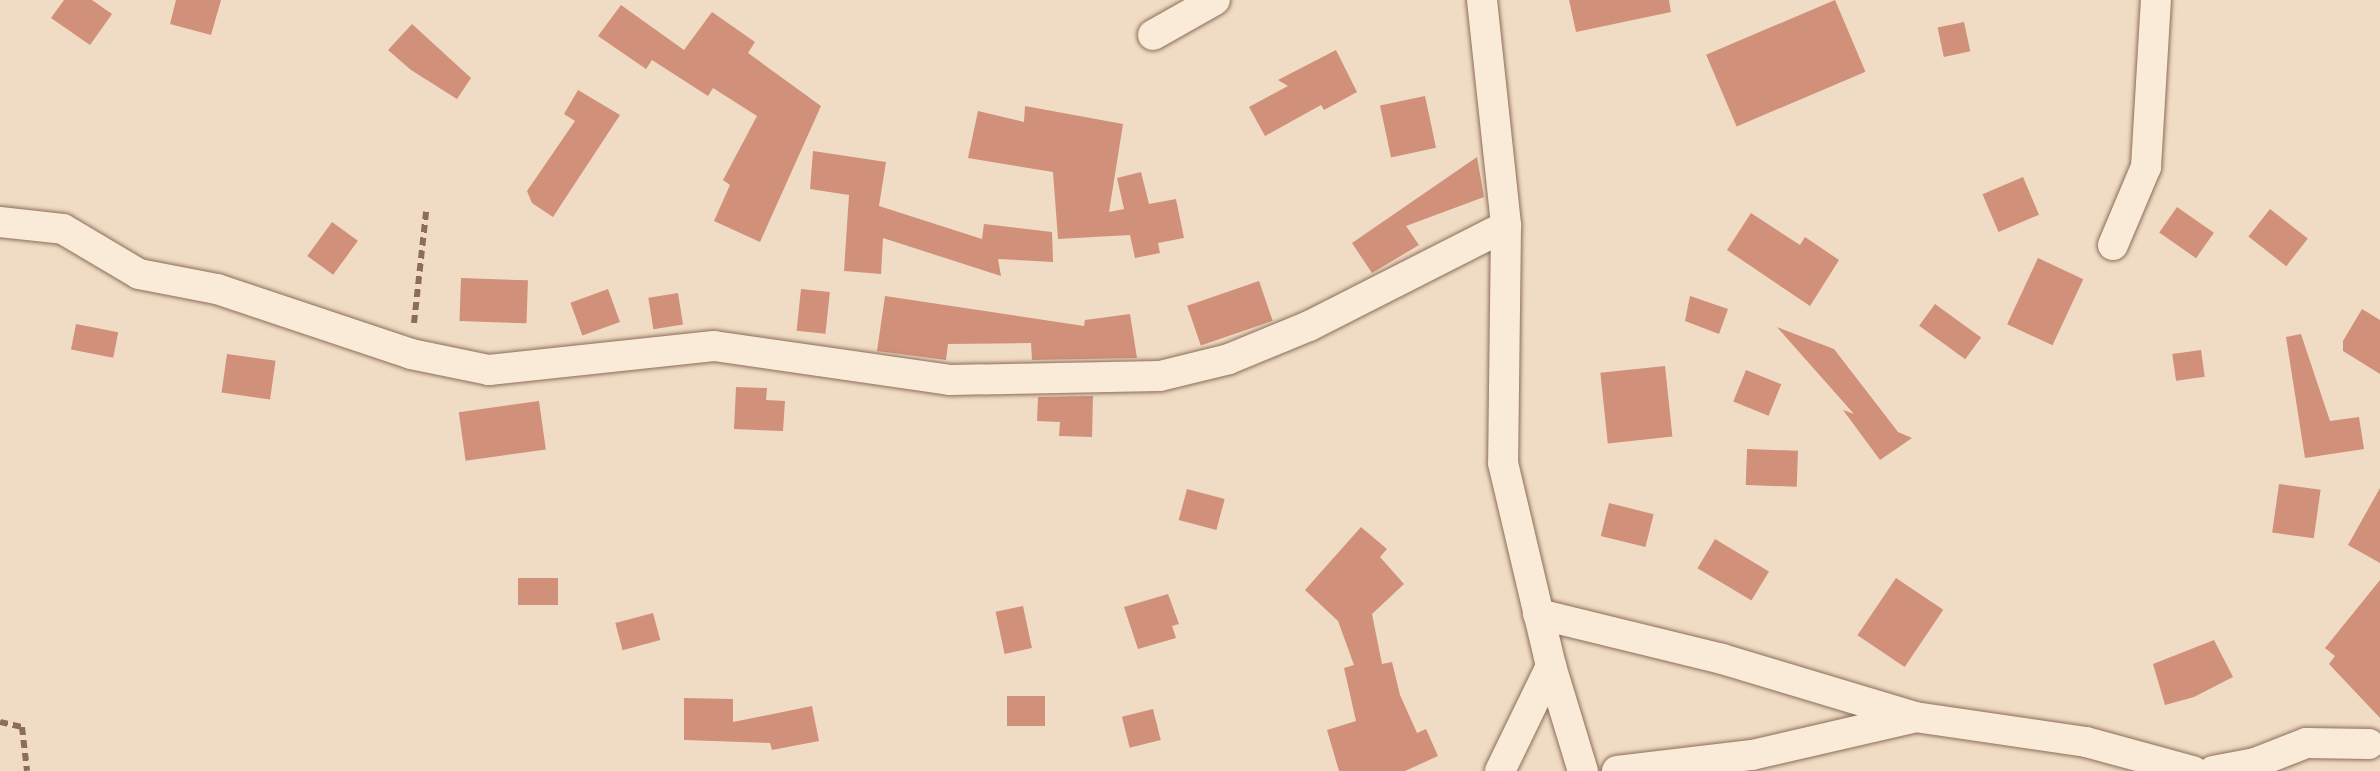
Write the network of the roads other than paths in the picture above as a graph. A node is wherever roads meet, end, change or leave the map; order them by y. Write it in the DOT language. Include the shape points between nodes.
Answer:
graph roads {
  1 [pos="1214,0"];
  2 [pos="1482,0"];
  3 [pos="2156,0"];
  4 [pos="1153,35"];
  5 [pos="0,222"];
  6 [pos="1506,226"];
  7 [pos="2113,245"];
  8 [pos="1538,614"];
  9 [pos="1551,666"];
  10 [pos="1915,717"];
  11 [pos="2369,744"];
  12 [pos="1500,771"];
  13 [pos="1583,771"];
  14 [pos="1617,771"];
  15 [pos="2193,771"];
  16 [pos="2213,771"];
  1 -- 4 [label="street"];
  2 -- 6 [label="street"];
  3 -- 7 [label="street" via="2146,167"];
  5 -- 6 [label="street" via="63,228 140,274 218,289 411,354 489,370 714,346 950,380 1160,376 1229,359"];
  6 -- 8 [label="street" via="1503,462"];
  8 -- 9 [label="street"];
  8 -- 10 [label="street" via="1722,659"];
  9 -- 12 [label="street"];
  9 -- 13 [label="street"];
  10 -- 14 [label="street" via="1752,756"];
  10 -- 15 [label="street" via="2086,742"];
  11 -- 16 [label="street" via="2306,743"];
}
